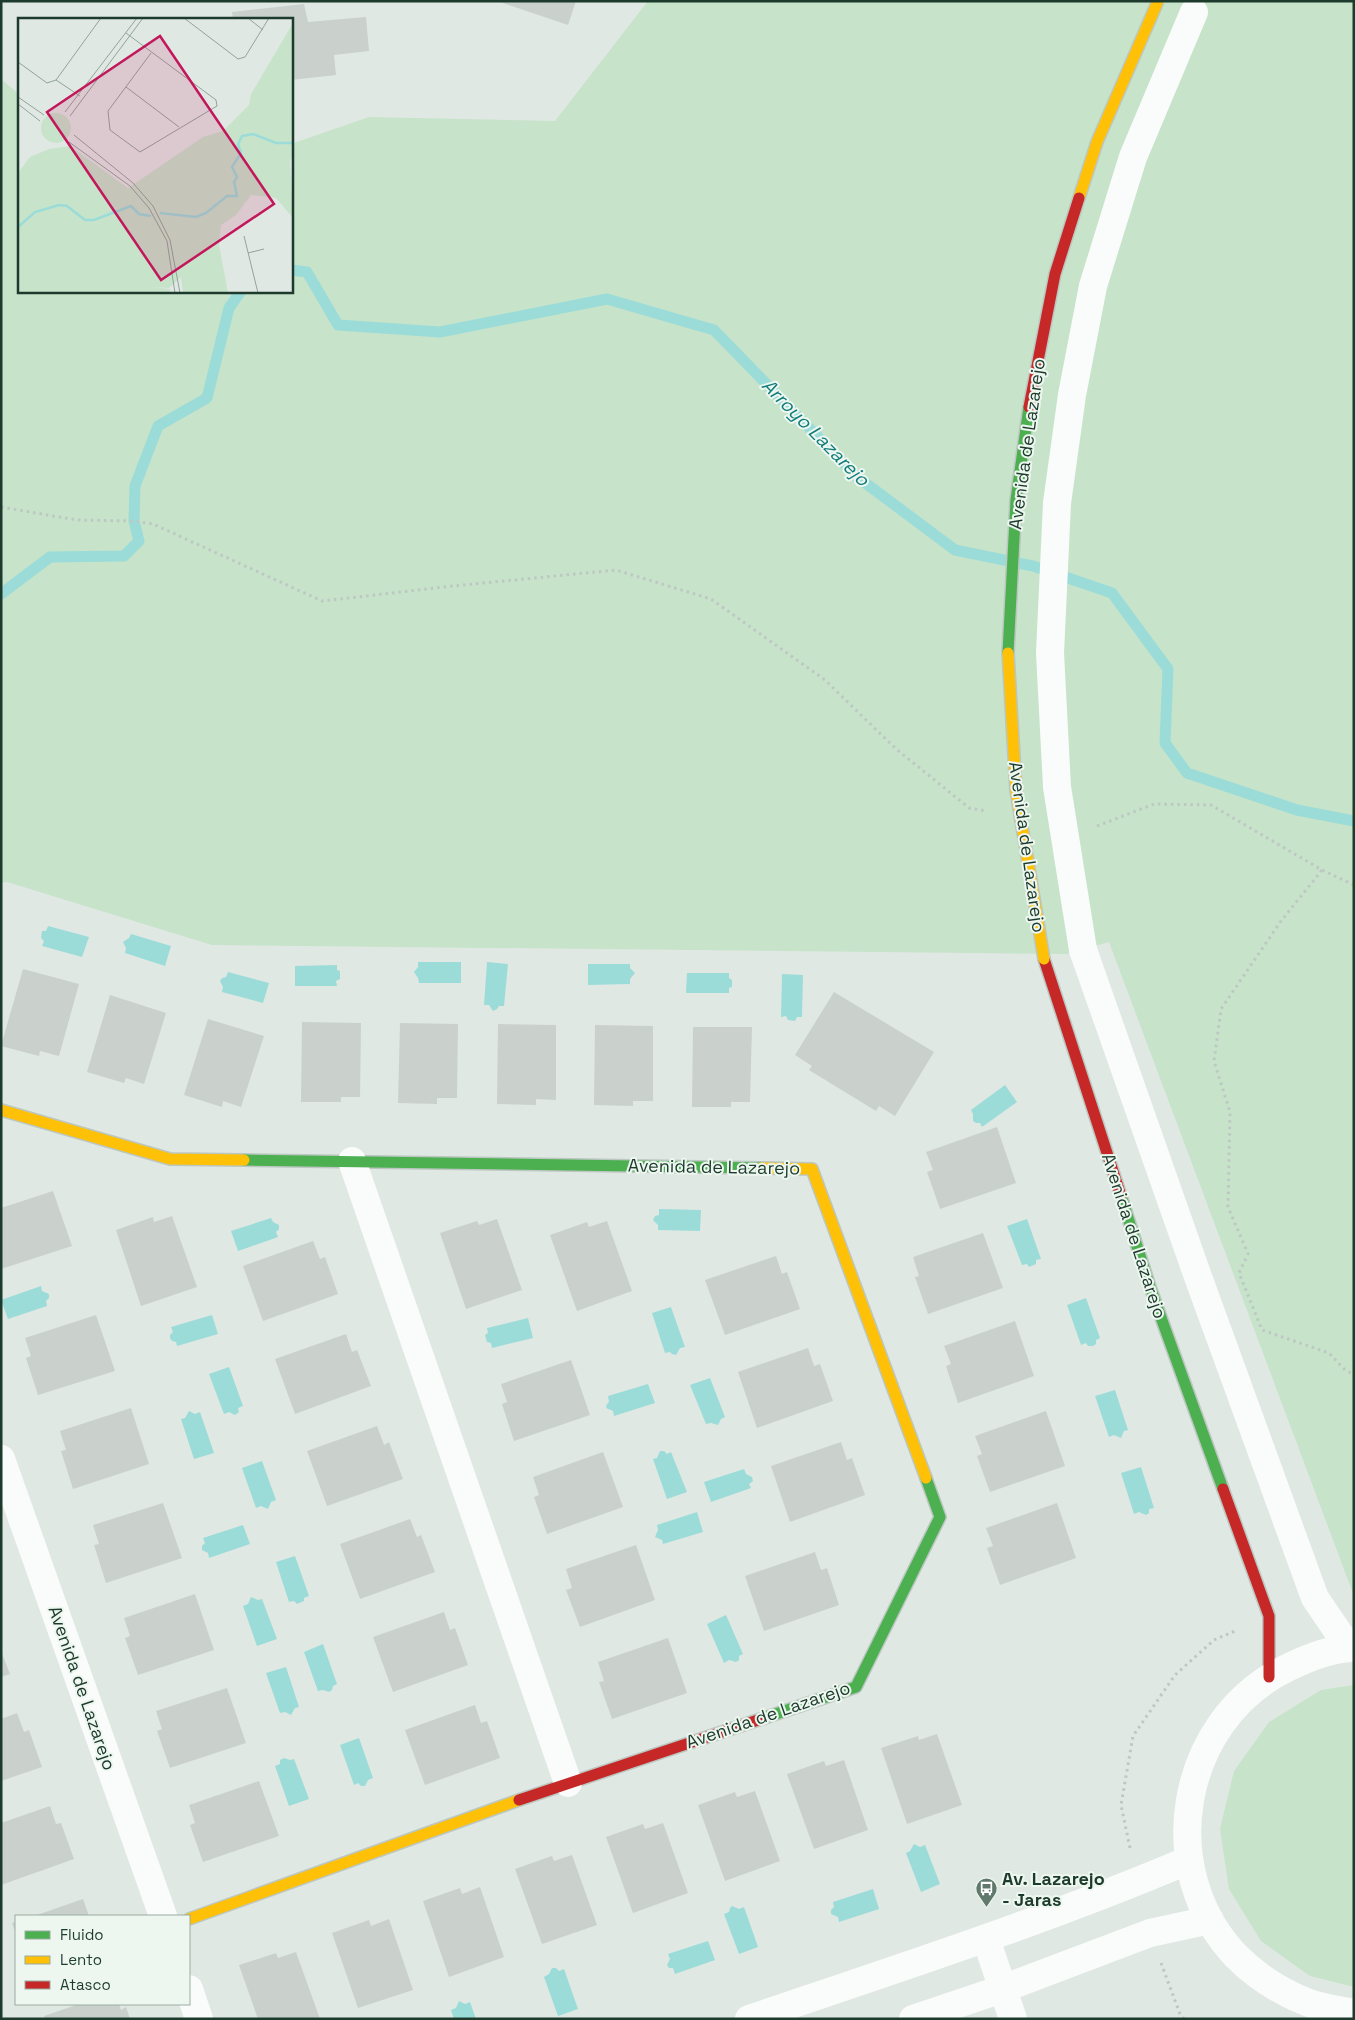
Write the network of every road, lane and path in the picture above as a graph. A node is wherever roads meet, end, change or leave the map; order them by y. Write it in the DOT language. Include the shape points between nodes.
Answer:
graph roads {
  1 [pos="1158,1"];
  2 [pos="1197,7"];
  3 [pos="1,507"];
  4 [pos="988,811"];
  5 [pos="1095,827"];
  6 [pos="1322,870"];
  7 [pos="1354,885"];
  8 [pos="1,1110"];
  9 [pos="352,1161"];
  10 [pos="1354,1375"];
  11 [pos="1,1459"];
  12 [pos="1352,1648"];
  13 [pos="1269,1677"];
  14 [pos="568,1783"];
  15 [pos="1189,1860"];
  16 [pos="163,1915"];
  17 [pos="190,1919"];
  18 [pos="1210,1920"];
  19 [pos="986,1939"];
  20 [pos="1002,1989"];
  21 [pos="190,1992"];
  22 [pos="1354,2013"];
  23 [pos="199,2019"];
  24 [pos="748,2019"];
  25 [pos="913,2019"];
  26 [pos="1012,2019"];
  1 -- 13 [label="street, Avenida de Lazarejo, bridge" via="1097,142 1055,274 1031,391 1016,500 1008,650 1016,790 1044,960 1150,1287 1269,1616"];
  2 -- 12 [label="street, bridge" via="1133,157 1093,286 1072,395 1057,503 1050,653 1057,787 1083,950 1314,1598"];
  3 -- 4 [label="path" via="77,520 153,524 322,601 616,570 711,599 825,680 895,748 969,808"];
  5 -- 6 [label="path" via="1154,804 1211,805"];
  6 -- 7 [label="path"];
  6 -- 10 [label="path" via="1281,921 1221,1009 1214,1061 1230,1112 1228,1207 1248,1254 1239,1273 1262,1330 1329,1353"];
  8 -- 9 [label="street, Avenida de Lazarejo" via="170,1159"];
  9 -- 14 [label="street"];
  9 -- 14 [label="street, Avenida de Lazarejo" via="812,1169 940,1517 856,1687"];
  11 -- 16 [label="street, Avenida de Lazarejo"];
  12 -- 13 [label="street" via="1307,1658"];
  13 -- 15 [label="street" via="1236,1704 1204,1753 1194,1776 1186,1817"];
  14 -- 17 [label="street, Avenida de Lazarejo"];
  15 -- 18 [label="street" via="1197,1891"];
  15 -- 19 [label="street"];
  18 -- 20 [label="street" via="1150,1933"];
  18 -- 22 [label="street" via="1236,1956 1270,1984 1310,2004"];
  19 -- 20 [label="street"];
  19 -- 24 [label="street"];
  20 -- 25 [label="street"];
  20 -- 26 [label="street"];
  21 -- 23 [label="street"];
}
